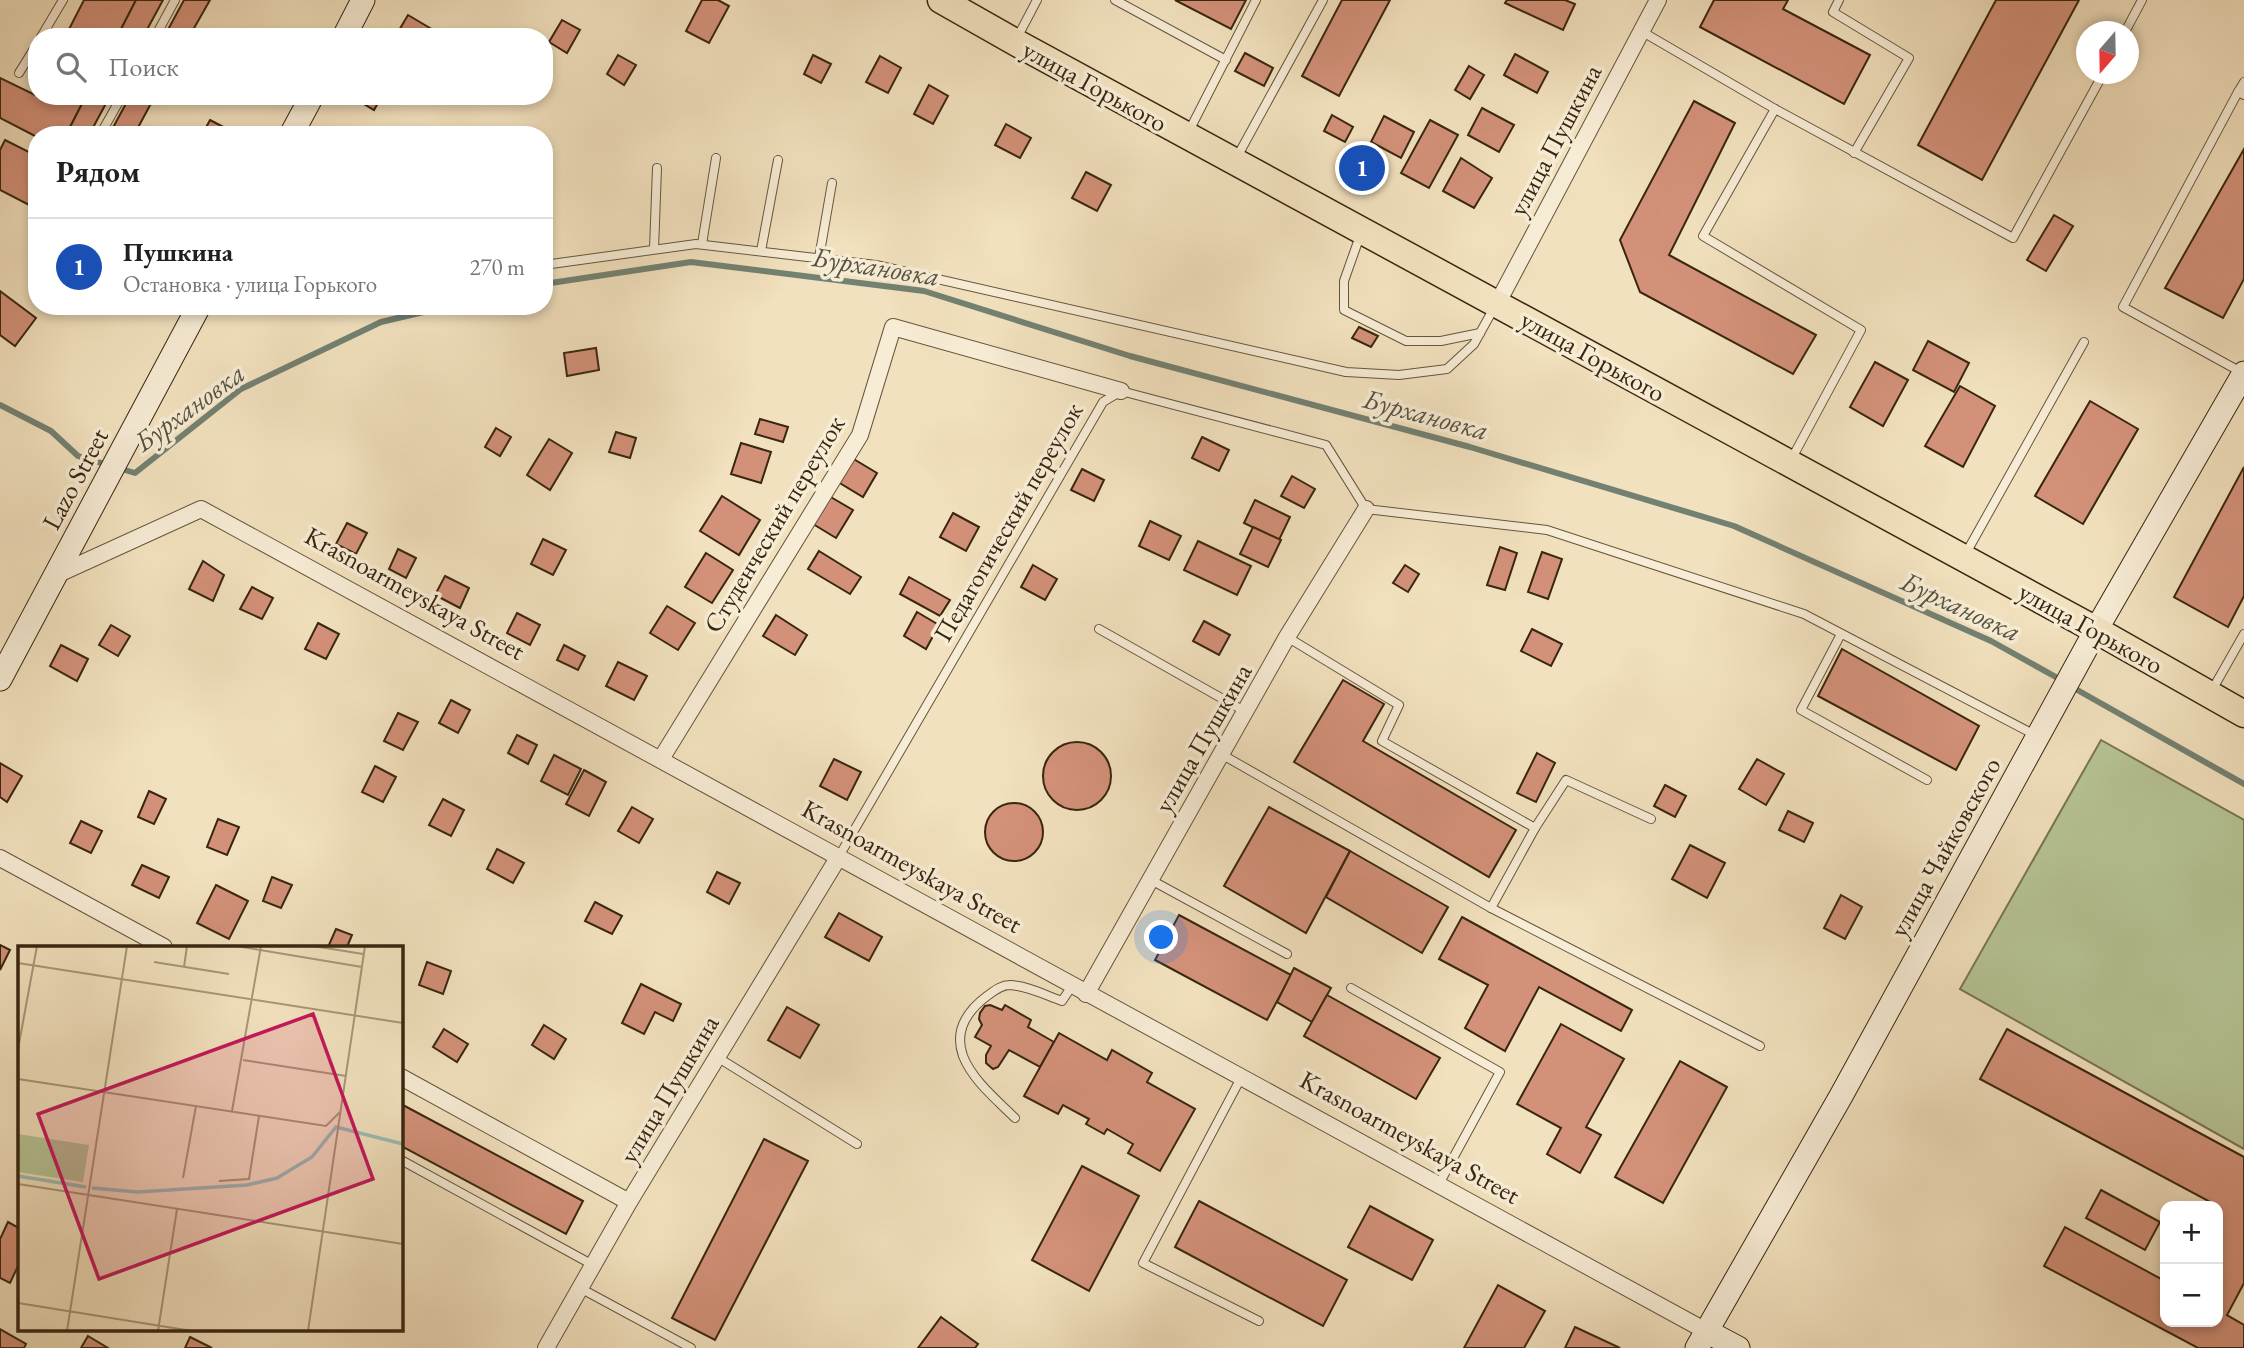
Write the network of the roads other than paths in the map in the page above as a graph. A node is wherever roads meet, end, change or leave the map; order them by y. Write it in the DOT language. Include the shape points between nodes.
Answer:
graph roads {
  1 [pos="63,0"];
  2 [pos="175,0"];
  3 [pos="363,0"];
  4 [pos="941,0"];
  5 [pos="1037,0"];
  6 [pos="1115,0"];
  7 [pos="1256,0"];
  8 [pos="1323,0"];
  9 [pos="1658,0"];
  10 [pos="1839,0"];
  11 [pos="2143,0"];
  12 [pos="2131,21"];
  13 [pos="46,28"];
  14 [pos="160,28"];
  15 [pos="349,28"];
  16 [pos="1641,31"];
  17 [pos="1015,42"];
  18 [pos="28,58"];
  19 [pos="1226,60"];
  20 [pos="19,73"];
  21 [pos="2244,82"];
  22 [pos="2097,84"];
  23 [pos="2241,94"];
  24 [pos="117,105"];
  25 [pos="307,105"];
  26 [pos="1775,109"];
  27 [pos="105,126"];
  28 [pos="296,126"];
  29 [pos="1187,136"];
  30 [pos="1854,153"];
  31 [pos="716,158"];
  32 [pos="778,160"];
  33 [pos="1235,162"];
  34 [pos="657,168"];
  35 [pos="832,183"];
  36 [pos="1362,231"];
  37 [pos="702,244"];
  38 [pos="654,249"];
  39 [pos="761,251"];
  40 [pos="818,258"];
  41 [pos="553,264"];
  42 [pos="1497,304"];
  43 [pos="194,315"];
  44 [pos="1480,333"];
  45 [pos="2084,342"];
  46 [pos="2244,373"];
  47 [pos="1121,391"];
  48 [pos="1789,463"];
  49 [pos="1366,509"];
  50 [pos="1963,558"];
  51 [pos="54,576"];
  52 [pos="1099,629"];
  53 [pos="2096,630"];
  54 [pos="1841,634"];
  55 [pos="2244,634"];
  56 [pos="1287,637"];
  57 [pos="0,679"];
  58 [pos="2210,695"];
  59 [pos="1246,712"];
  60 [pos="2244,715"];
  61 [pos="2038,736"];
  62 [pos="1222,754"];
  63 [pos="661,759"];
  64 [pos="1927,780"];
  65 [pos="1651,819"];
  66 [pos="1535,828"];
  67 [pos="0,858"];
  68 [pos="838,858"];
  69 [pos="1151,880"];
  70 [pos="1491,908"];
  71 [pos="162,946"];
  72 [pos="1287,954"];
  73 [pos="1072,986"];
  74 [pos="1351,988"];
  75 [pos="1086,994"];
  76 [pos="1760,1046"];
  77 [pos="717,1057"];
  78 [pos="1242,1076"];
  79 [pos="402,1078"];
  80 [pos="1015,1118"];
  81 [pos="857,1144"];
  82 [pos="402,1161"];
  83 [pos="1439,1184"];
  84 [pos="629,1202"];
  85 [pos="593,1265"];
  86 [pos="580,1288"];
  87 [pos="1259,1321"];
  88 [pos="1702,1339"];
  89 [pos="546,1348"];
  90 [pos="691,1348"];
  91 [pos="1738,1348"];
  1 -- 13 [label="lane"];
  2 -- 14 [label="lane"];
  3 -- 15 [label="main road"];
  4 -- 17 [label="main road, улица Горького"];
  5 -- 17 [label="lane"];
  6 -- 19 [label="lane"];
  7 -- 19 [label="lane"];
  8 -- 33 [label="lane"];
  9 -- 16 [label="street, улица Пушкина"];
  10 -- 30 [label="lane" via="1833,12 1909,58"];
  11 -- 12 [label="lane"];
  16 -- 26 [label="lane"];
  16 -- 42 [label="street, улица Пушкина"];
  17 -- 29 [label="main road, улица Горького"];
  18 -- 20 [label="lane"];
  19 -- 29 [label="lane"];
  21 -- 23 [label="lane"];
  22 -- 30 [label="lane" via="2013,238"];
  23 -- 46 [label="lane" via="2123,307"];
  24 -- 27 [label="lane"];
  25 -- 28 [label="main road"];
  26 -- 30 [label="lane"];
  26 -- 48 [label="lane" via="1703,236 1861,330"];
  29 -- 33 [label="main road, улица Горького"];
  31 -- 37 [label="lane"];
  32 -- 39 [label="lane"];
  33 -- 36 [label="main road, улица Горького"];
  34 -- 38 [label="lane"];
  35 -- 40 [label="lane"];
  36 -- 42 [label="main road, улица Горького"];
  36 -- 44 [label="lane" via="1343,281 1344,310 1406,341 1441,341"];
  37 -- 38 [label="lane"];
  37 -- 39 [label="lane"];
  38 -- 41 [label="lane"];
  39 -- 40 [label="lane"];
  40 -- 44 [label="lane" via="876,265 1346,372 1399,375 1447,369"];
  42 -- 44 [label="lane"];
  42 -- 48 [label="main road, улица Горького"];
  43 -- 51 [label="main road, Lazo Street"];
  45 -- 50 [label="lane"];
  46 -- 53 [label="main road, улица Чайковского"];
  47 -- 49 [label="lane, Педагогический переулок" via="1326,445"];
  47 -- 63 [label="street, Студенческий переулок" via="893,327 860,435"];
  47 -- 68 [label="lane, Педагогический переулок" via="1102,402"];
  48 -- 50 [label="main road, улица Горького"];
  49 -- 54 [label="lane" via="1547,530 1804,614"];
  49 -- 56 [label="street, улица Пушкина"];
  50 -- 53 [label="main road, улица Горького"];
  51 -- 57 [label="main road, Lazo Street"];
  51 -- 63 [label="street, Krasnoarmeyskaya Street" via="201,509"];
  52 -- 59 [label="lane"];
  53 -- 58 [label="main road, улица Горького"];
  53 -- 61 [label="main road, улица Чайковского"];
  54 -- 61 [label="lane"];
  54 -- 64 [label="lane" via="1801,710"];
  55 -- 58 [label="lane"];
  56 -- 59 [label="street, улица Пушкина"];
  56 -- 66 [label="lane" via="1399,705 1382,740"];
  58 -- 60 [label="main road, улица Горького"];
  59 -- 62 [label="street, улица Пушкина"];
  61 -- 88 [label="main road, улица Чайковского"];
  62 -- 69 [label="street, улица Пушкина"];
  62 -- 70 [label="lane"];
  63 -- 68 [label="street, Krasnoarmeyskaya Street"];
  65 -- 66 [label="lane" via="1566,780"];
  66 -- 70 [label="lane"];
  67 -- 71 [label="street"];
  68 -- 73 [label="street, Krasnoarmeyskaya Street"];
  68 -- 77 [label="street, улица Пушкина"];
  69 -- 72 [label="lane"];
  69 -- 75 [label="street, улица Пушкина"];
  70 -- 76 [label="lane"];
  73 -- 75 [label="street, Krasnoarmeyskaya Street"];
  73 -- 80 [label="lane" via="1062,1001 1007,985 973,1006 963,1023 960,1042 966,1063"];
  74 -- 83 [label="lane" via="1500,1072"];
  75 -- 78 [label="street, Krasnoarmeyskaya Street"];
  77 -- 81 [label="lane"];
  77 -- 84 [label="street, улица Пушкина"];
  78 -- 83 [label="street, Krasnoarmeyskaya Street"];
  78 -- 87 [label="lane" via="1143,1264"];
  79 -- 84 [label="street"];
  82 -- 85 [label="lane"];
  83 -- 88 [label="street, Krasnoarmeyskaya Street"];
  84 -- 85 [label="street, улица Пушкина"];
  85 -- 86 [label="street, улица Пушкина"];
  86 -- 89 [label="street, улица Пушкина"];
  86 -- 90 [label="lane"];
  88 -- 91 [label="main road, Krasnoarmeyskaya Street"];
}
